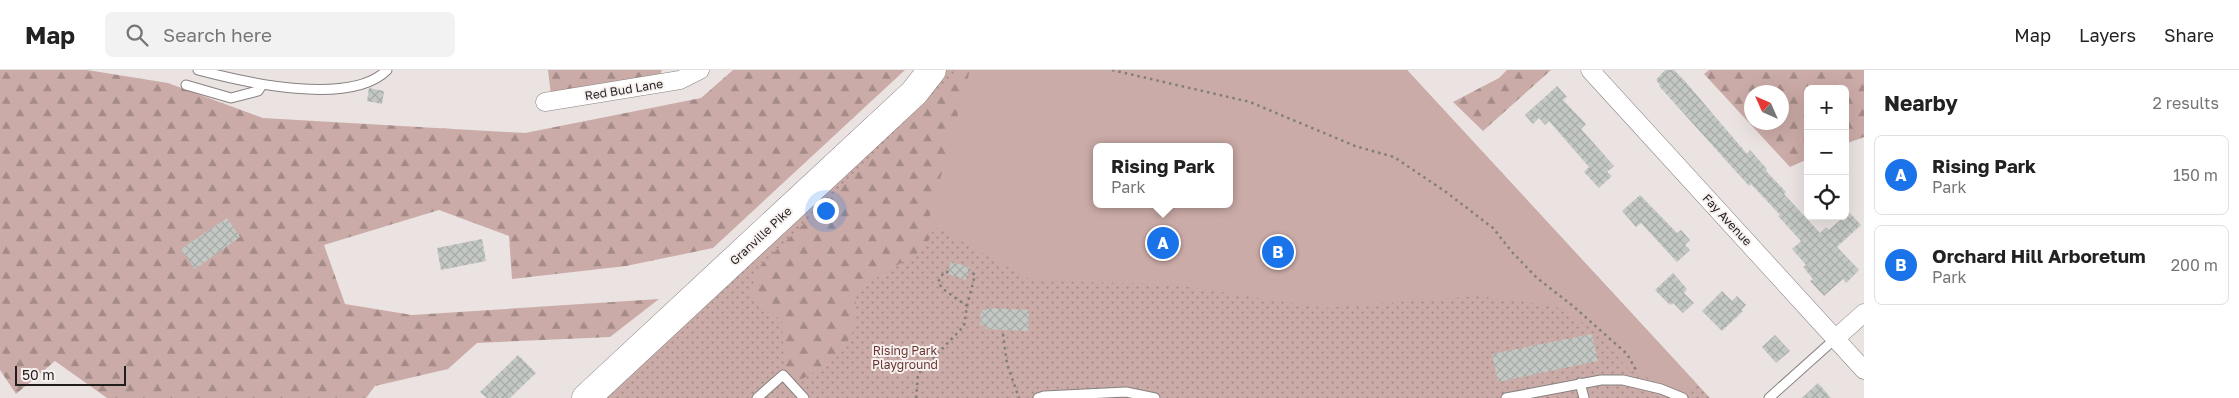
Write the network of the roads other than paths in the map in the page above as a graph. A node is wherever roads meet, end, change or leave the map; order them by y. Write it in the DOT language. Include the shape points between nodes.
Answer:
graph roads {
  1 [pos="198,70"];
  2 [pos="387,70"];
  3 [pos="700,70"];
  4 [pos="932,70"];
  5 [pos="1590,70"];
  6 [pos="262,84"];
  7 [pos="186,85"];
  8 [pos="545,102"];
  9 [pos="1864,313"];
  10 [pos="1836,338"];
  11 [pos="1864,370"];
  12 [pos="1580,383"];
  13 [pos="586,398"];
  14 [pos="757,398"];
  15 [pos="804,398"];
  16 [pos="1038,398"];
  17 [pos="1155,398"];
  18 [pos="1506,398"];
  19 [pos="1584,398"];
  20 [pos="1684,398"];
  21 [pos="1769,398"];
  1 -- 6 [label="lane"];
  2 -- 6 [label="lane" via="361,84 337,89"];
  3 -- 8 [label="street, Red Bud Lane" via="680,80"];
  4 -- 13 [label="highway, Granville Pike" via="914,93"];
  5 -- 10 [label="street, Fay Avenue"];
  6 -- 7 [label="lane" via="258,91 231,98"];
  9 -- 10 [label="street"];
  10 -- 11 [label="street, Fay Avenue"];
  10 -- 21 [label="lane"];
  12 -- 18 [label="lane"];
  12 -- 19 [label="lane"];
  12 -- 20 [label="lane" via="1623,380"];
  14 -- 15 [label="lane" via="783,375"];
  16 -- 17 [label="lane" via="1126,392"];
}
